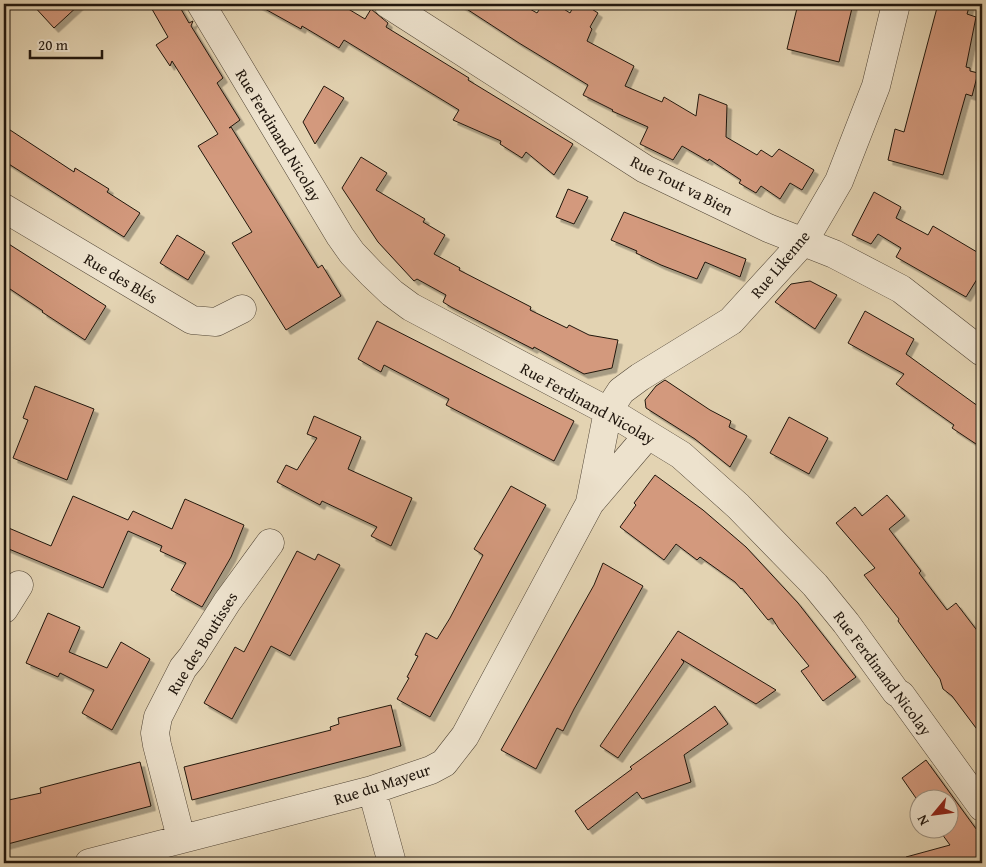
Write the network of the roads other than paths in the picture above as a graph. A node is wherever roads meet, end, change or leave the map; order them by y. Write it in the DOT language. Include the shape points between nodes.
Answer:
graph roads {
  1 [pos="201,4"];
  2 [pos="388,4"];
  3 [pos="896,4"];
  4 [pos="4,208"];
  5 [pos="804,241"];
  6 [pos="242,309"];
  7 [pos="982,352"];
  8 [pos="608,411"];
  9 [pos="648,434"];
  10 [pos="590,503"];
  11 [pos="270,543"];
  12 [pos="19,585"];
  13 [pos="4,609"];
  14 [pos="372,790"];
  15 [pos="982,808"];
  16 [pos="181,838"];
  17 [pos="89,863"];
  18 [pos="392,863"];
  1 -- 8 [label="street, Rue Ferdinand Nicolay" via="340,236 372,274 398,298 425,315"];
  2 -- 5 [label="street, Rue Tout va Bien" via="645,169 768,228"];
  3 -- 5 [label="street, Rue Likenne" via="876,86 839,181"];
  4 -- 6 [label="street, Rue des Blés" via="192,320 216,322"];
  5 -- 7 [label="street, Rue Tout va Bien" via="901,289"];
  5 -- 8 [label="street, Rue Likenne" via="731,321 621,391"];
  8 -- 9 [label="street, Rue Ferdinand Nicolay"];
  8 -- 10 [label="street, Rue du Mayeur"];
  9 -- 10 [label="street, Rue du Mayeur"];
  9 -- 15 [label="street, Rue Ferdinand Nicolay" via="680,455 721,490 815,585 901,695"];
  10 -- 14 [label="street, Rue du Mayeur" via="465,736 452,754 431,770"];
  11 -- 16 [label="street, Rue des Boutisses" via="183,668 158,717 156,746"];
  12 -- 13 [label="street"];
  14 -- 16 [label="street, Rue du Mayeur"];
  14 -- 18 [label="street"];
  16 -- 17 [label="street, Rue du Mayeur"];
}
